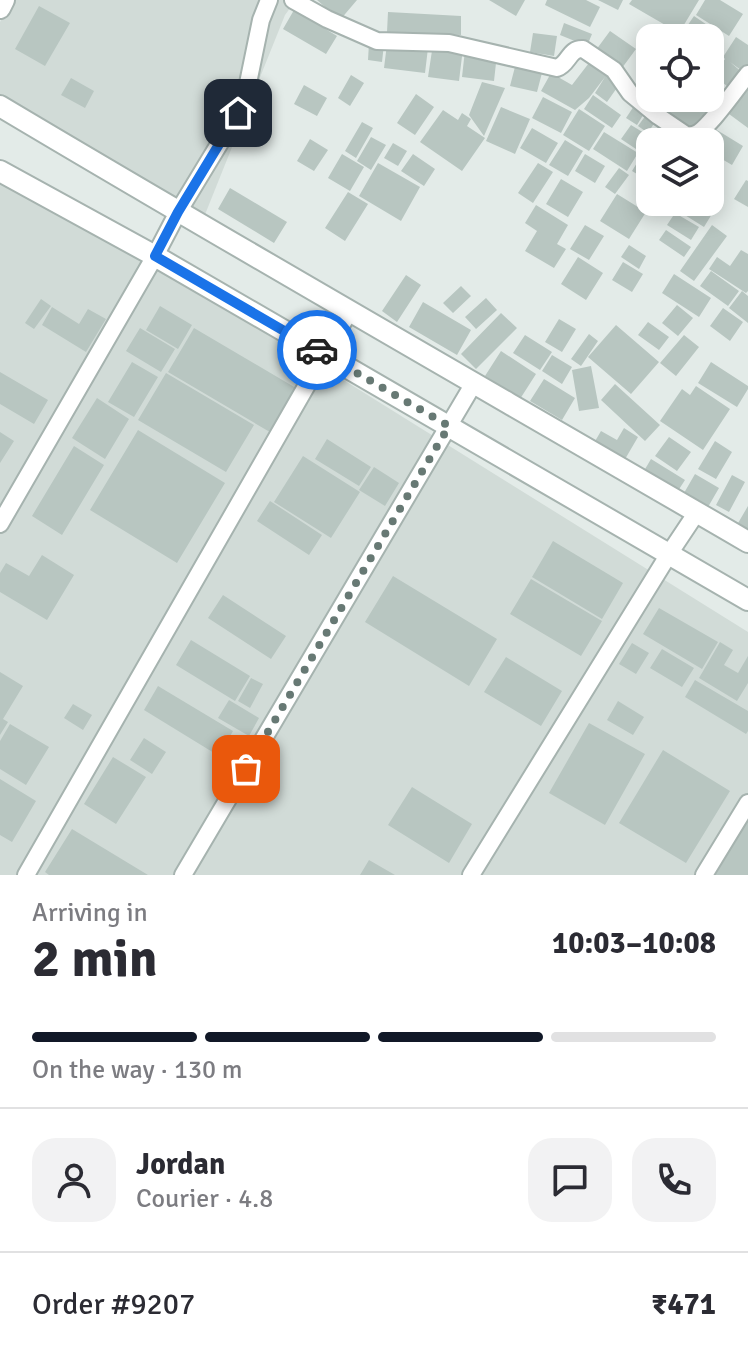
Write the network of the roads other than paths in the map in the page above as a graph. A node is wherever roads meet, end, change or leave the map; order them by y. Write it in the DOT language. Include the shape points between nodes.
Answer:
graph roads {
  1 [pos="4,0"];
  2 [pos="269,0"];
  3 [pos="293,0"];
  4 [pos="0,8"];
  5 [pos="748,74"];
  6 [pos="0,106"];
  7 [pos="0,171"];
  8 [pos="178,212"];
  9 [pos="155,256"];
  10 [pos="350,310"];
  11 [pos="325,354"];
  12 [pos="474,383"];
  13 [pos="449,426"];
  14 [pos="697,512"];
  15 [pos="0,524"];
  16 [pos="748,542"];
  17 [pos="669,554"];
  18 [pos="748,600"];
  19 [pos="748,803"];
  20 [pos="26,875"];
  21 [pos="183,875"];
  22 [pos="471,875"];
  23 [pos="704,875"];
  1 -- 4 [label="street"];
  2 -- 8 [label="street" via="238,113"];
  3 -- 5 [label="street" via="377,41 449,43 557,68 572,52 583,49 614,70 630,93 658,116 691,136 708,124"];
  6 -- 8 [label="street"];
  7 -- 9 [label="street"];
  8 -- 9 [label="street"];
  8 -- 10 [label="street"];
  9 -- 11 [label="street"];
  9 -- 15 [label="street"];
  10 -- 11 [label="street"];
  10 -- 12 [label="street"];
  11 -- 13 [label="street"];
  11 -- 20 [label="street"];
  12 -- 13 [label="street"];
  12 -- 14 [label="street"];
  13 -- 17 [label="street"];
  13 -- 21 [label="street"];
  14 -- 16 [label="street"];
  14 -- 17 [label="street"];
  17 -- 18 [label="street"];
  17 -- 22 [label="street"];
  19 -- 23 [label="street"];
}
